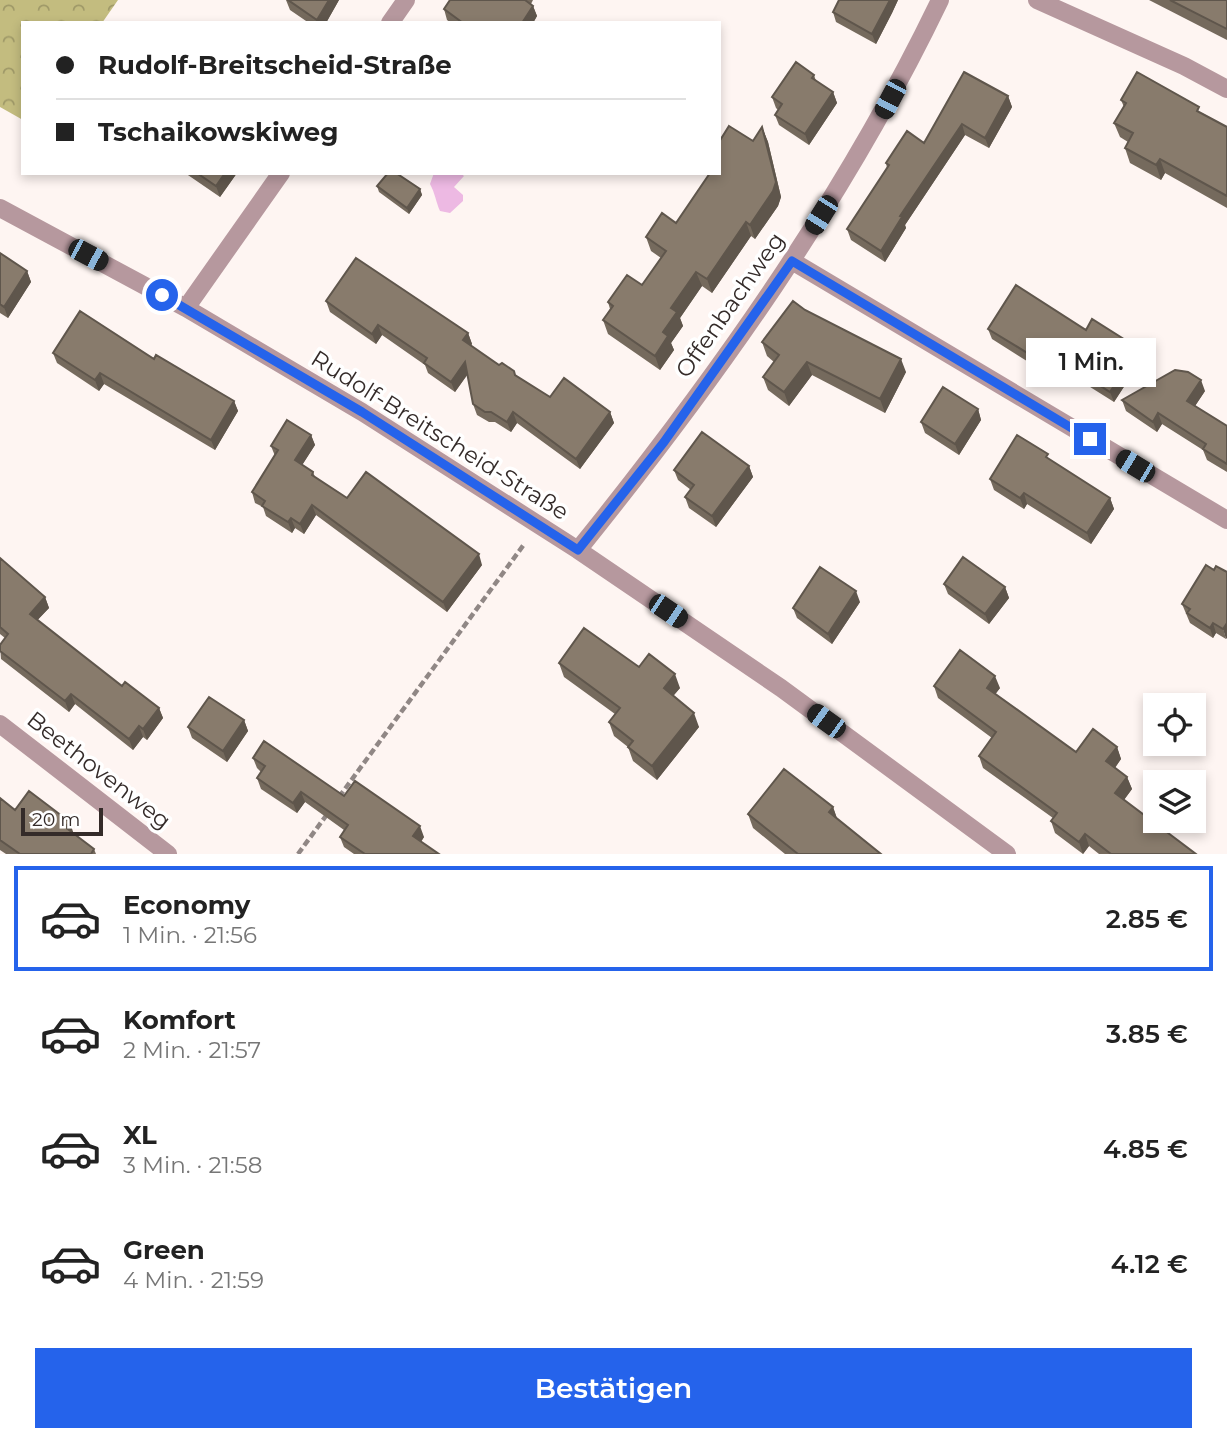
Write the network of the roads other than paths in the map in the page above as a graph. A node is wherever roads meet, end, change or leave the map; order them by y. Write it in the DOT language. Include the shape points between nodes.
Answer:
graph roads {
  1 [pos="406,0"];
  2 [pos="940,0"];
  3 [pos="1037,0"];
  4 [pos="391,21"];
  5 [pos="1227,89"];
  6 [pos="280,175"];
  7 [pos="0,208"];
  8 [pos="792,261"];
  9 [pos="186,308"];
  10 [pos="1227,520"];
  11 [pos="578,550"];
  12 [pos="0,724"];
  13 [pos="168,854"];
  14 [pos="1007,854"];
  1 -- 4 [label="street"];
  2 -- 8 [label="street, Offenbachweg" via="878,122"];
  3 -- 5 [label="street"];
  6 -- 9 [label="street"];
  7 -- 9 [label="street, Rudolf-Breitscheid-Straße"];
  8 -- 10 [label="street"];
  8 -- 11 [label="street, Offenbachweg" via="664,442"];
  9 -- 11 [label="street, Rudolf-Breitscheid-Straße" via="362,412"];
  11 -- 14 [label="street, Rudolf-Breitscheid-Straße" via="781,688"];
  12 -- 13 [label="street, Beethovenweg"];
}
